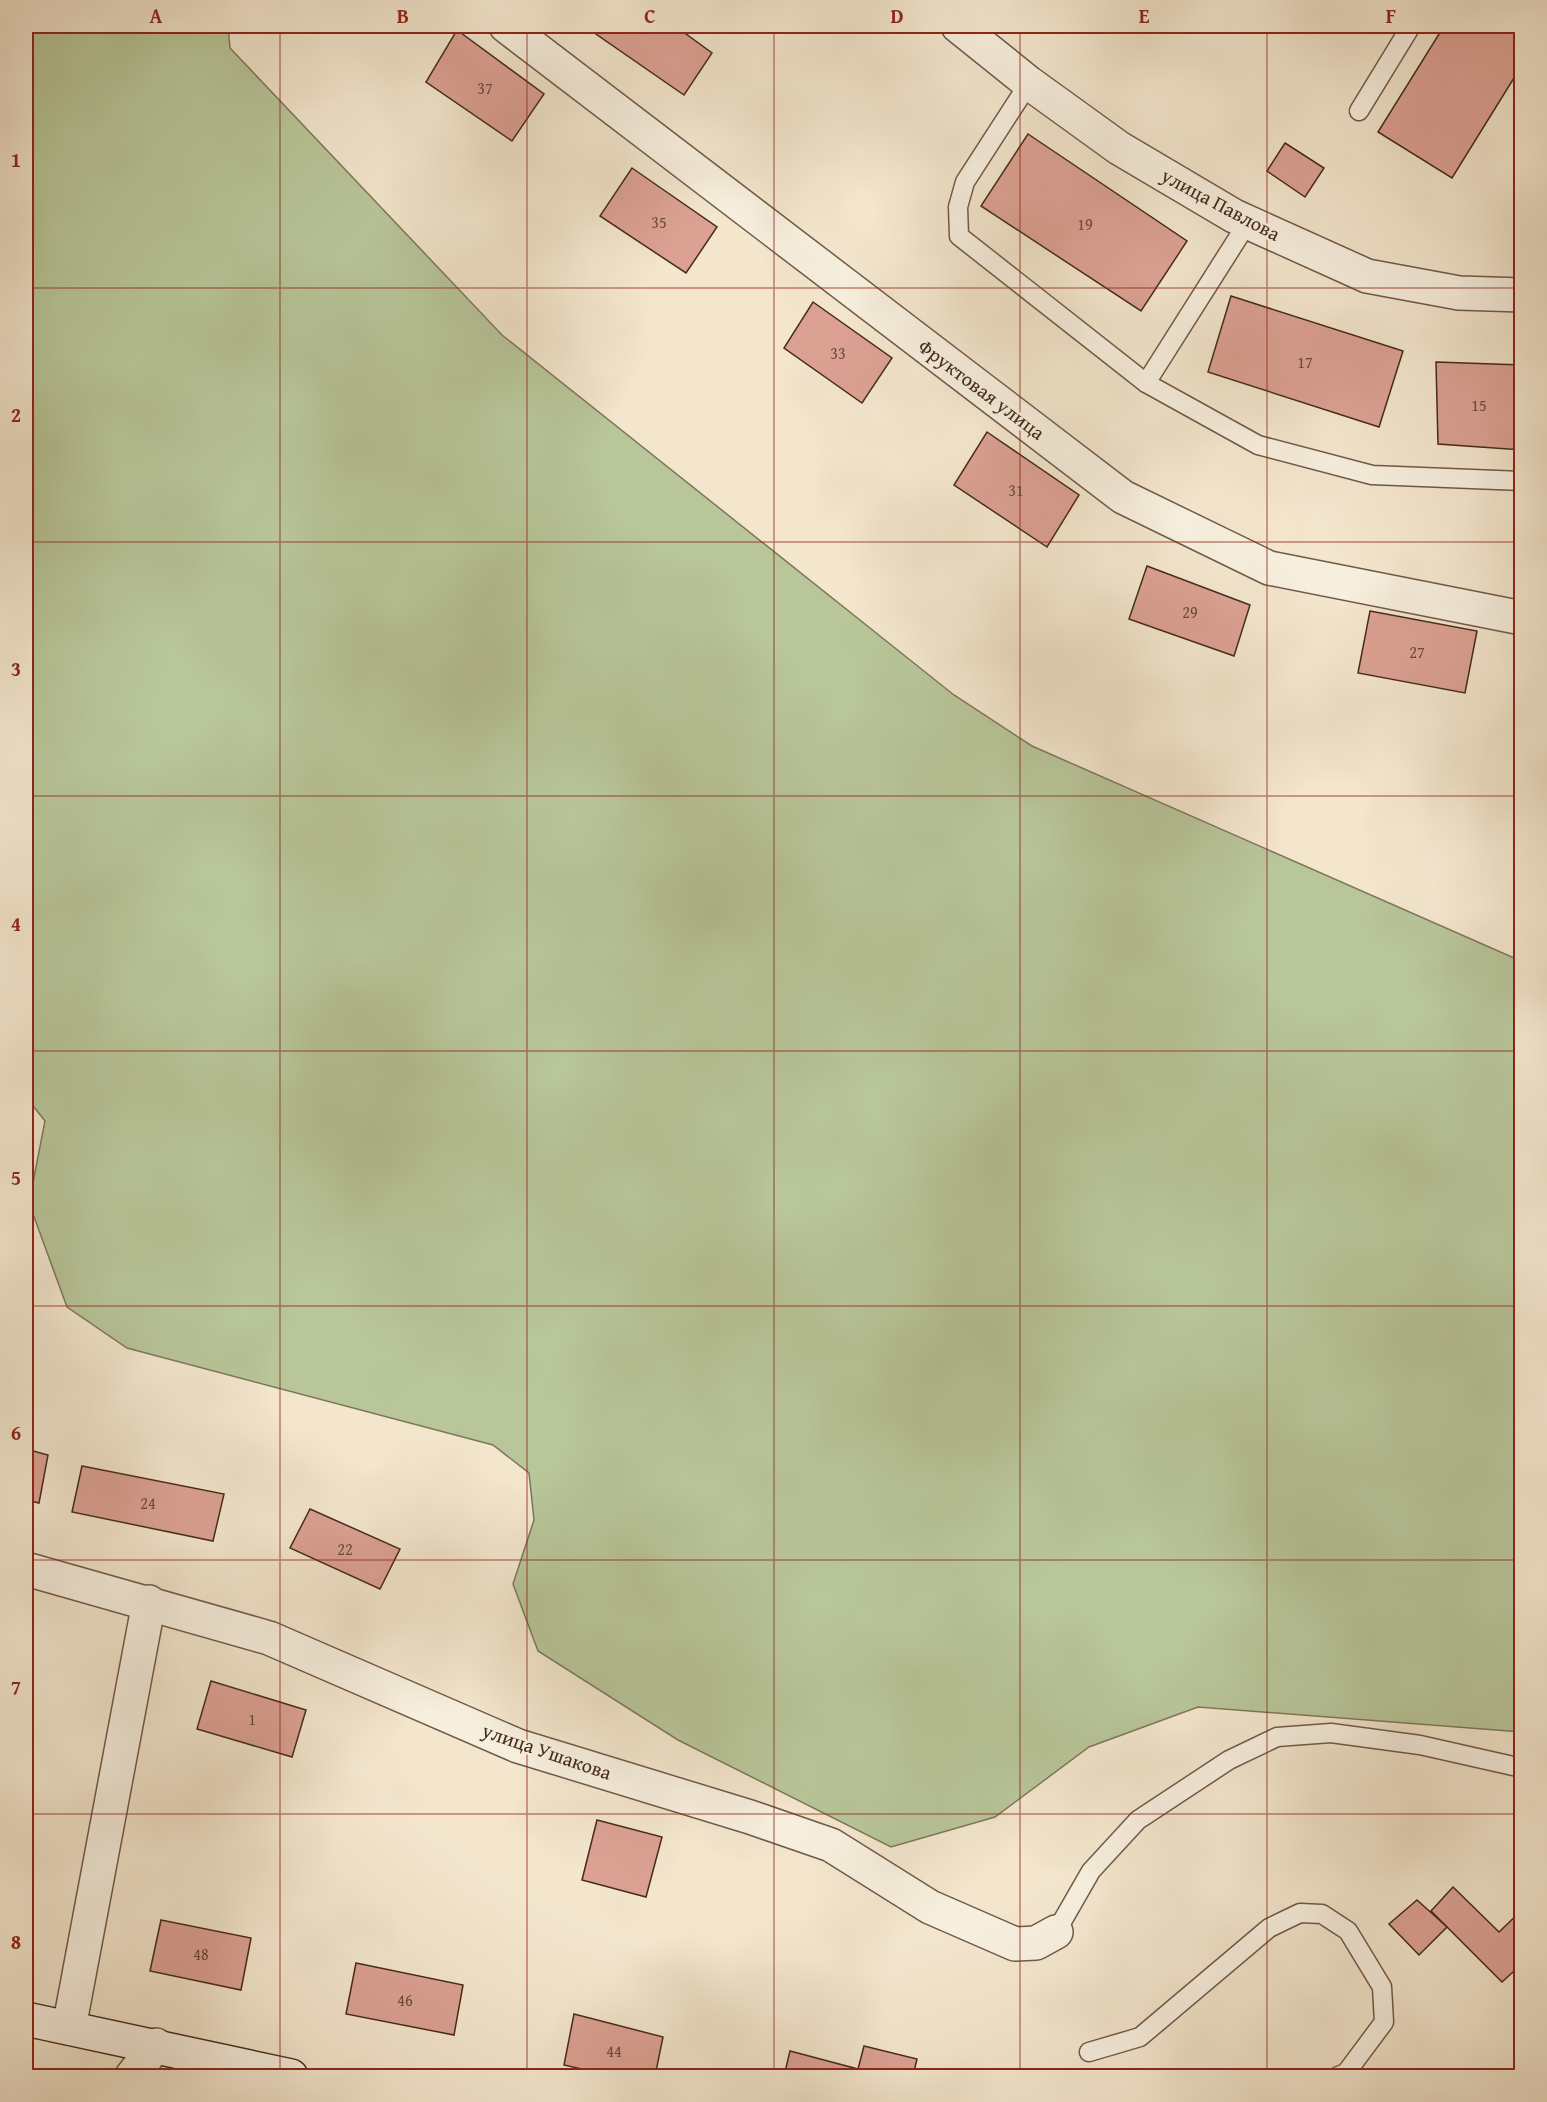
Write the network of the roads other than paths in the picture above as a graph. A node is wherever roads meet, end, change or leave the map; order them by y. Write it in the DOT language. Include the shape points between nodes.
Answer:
graph roads {
  1 [pos="506,26"];
  2 [pos="958,26"];
  3 [pos="1411,26"];
  4 [pos="1029,83"];
  5 [pos="1359,111"];
  6 [pos="1248,222"];
  7 [pos="1521,295"];
  8 [pos="1146,383"];
  9 [pos="1521,481"];
  10 [pos="1521,618"];
  11 [pos="26,1569"];
  12 [pos="149,1602"];
  13 [pos="1521,1768"];
  14 [pos="1056,1932"];
  15 [pos="26,2019"];
  16 [pos="69,2028"];
  17 [pos="156,2045"];
  18 [pos="1089,2052"];
  19 [pos="270,2074"];
  20 [pos="132,2076"];
  21 [pos="1338,2076"];
  1 -- 10 [label="street, Фруктовая улица" via="1123,497 1269,568"];
  2 -- 4 [label="street, улица Павлова"];
  3 -- 5 [label="lane"];
  4 -- 6 [label="street, улица Павлова" via="1119,148"];
  4 -- 8 [label="lane" via="965,182 958,207 959,236"];
  6 -- 7 [label="street, улица Павлова" via="1367,276 1459,293"];
  6 -- 8 [label="lane"];
  8 -- 9 [label="lane" via="1258,445 1372,475"];
  11 -- 12 [label="street, улица Ушакова"];
  12 -- 14 [label="street, улица Ушакова" via="270,1638 518,1746 750,1816 831,1845 930,1907 1015,1944 1036,1943"];
  12 -- 16 [label="street"];
  13 -- 14 [label="lane" via="1420,1744 1331,1733 1277,1737 1229,1760 1138,1820 1090,1871"];
  15 -- 16 [label="street"];
  16 -- 17 [label="street"];
  17 -- 19 [label="street"];
  17 -- 20 [label="street"];
  18 -- 21 [label="lane" via="1140,2037 1269,1928 1300,1913 1322,1914 1348,1931 1382,1987 1384,2022 1346,2073"];
}
